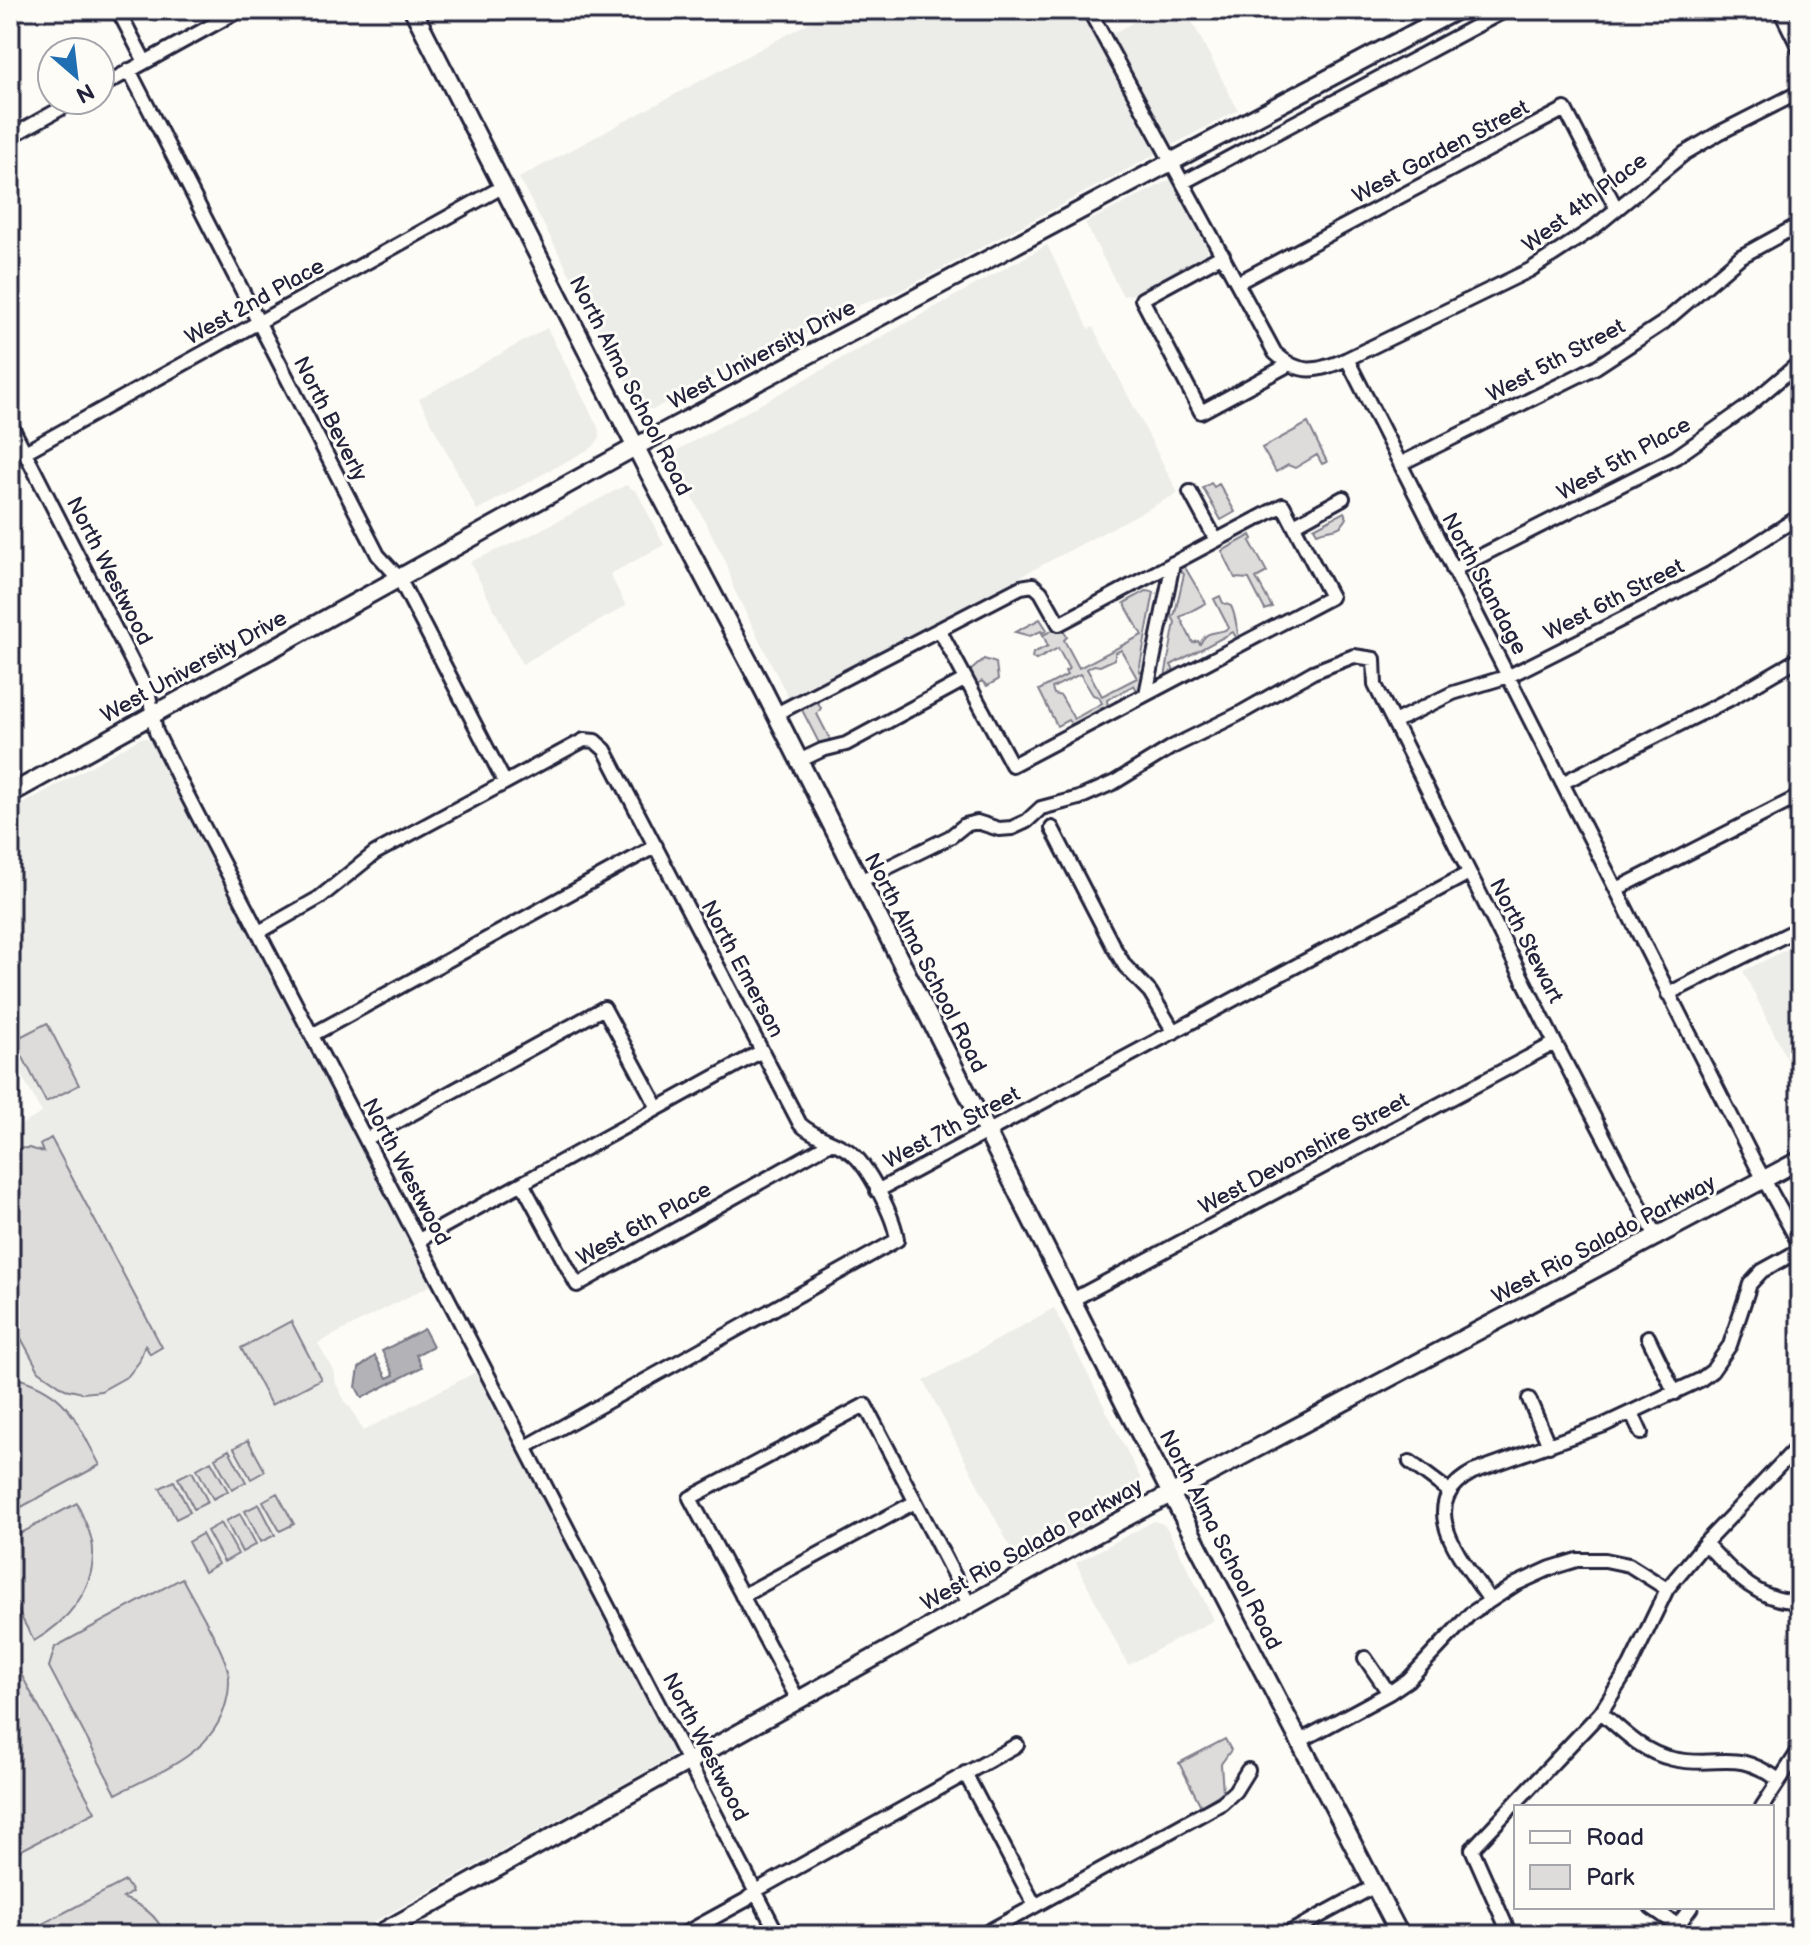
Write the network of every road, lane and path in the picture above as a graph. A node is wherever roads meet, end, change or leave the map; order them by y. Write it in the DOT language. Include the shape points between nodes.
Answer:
graph roads {
  1 [pos="118,10"];
  2 [pos="240,10"];
  3 [pos="413,10"];
  4 [pos="1089,10"];
  5 [pos="1457,10"];
  6 [pos="1506,10"];
  7 [pos="1780,10"];
  8 [pos="1800,50"];
  9 [pos="145,62"];
  10 [pos="129,70"];
  11 [pos="116,78"];
  12 [pos="1800,92"];
  13 [pos="47,116"];
  14 [pos="10,137"];
  15 [pos="1172,161"];
  16 [pos="1184,182"];
  17 [pos="504,186"];
  18 [pos="1616,208"];
  19 [pos="1800,224"];
  20 [pos="1223,255"];
  21 [pos="1237,283"];
  22 [pos="258,323"];
  23 [pos="1347,359"];
  24 [pos="1800,362"];
  25 [pos="1288,365"];
  26 [pos="10,423"];
  27 [pos="637,446"];
  28 [pos="25,452"];
  29 [pos="1400,464"];
  30 [pos="1190,492"];
  31 [pos="1343,498"];
  32 [pos="1800,516"];
  33 [pos="1294,525"];
  34 [pos="1216,540"];
  35 [pos="1173,563"];
  36 [pos="1453,570"];
  37 [pos="399,578"];
  38 [pos="939,629"];
  39 [pos="1800,658"];
  40 [pos="1509,676"];
  41 [pos="966,679"];
  42 [pos="1146,694"];
  43 [pos="776,714"];
  44 [pos="152,715"];
  45 [pos="1394,722"];
  46 [pos="799,761"];
  47 [pos="504,781"];
  48 [pos="1562,783"];
  49 [pos="10,794"];
  50 [pos="1800,796"];
  51 [pos="1052,828"];
  52 [pos="656,846"];
  53 [pos="1469,873"];
  54 [pos="860,881"];
  55 [pos="1617,889"];
  56 [pos="1800,928"];
  57 [pos="259,932"];
  58 [pos="1668,994"];
  59 [pos="1174,1032"];
  60 [pos="312,1035"];
  61 [pos="1555,1043"];
  62 [pos="762,1051"];
  63 [pos="658,1108"];
  64 [pos="986,1132"];
  65 [pos="366,1139"];
  66 [pos="832,1142"];
  67 [pos="1800,1160"];
  68 [pos="1763,1179"];
  69 [pos="522,1183"];
  70 [pos="877,1191"];
  71 [pos="1657,1238"];
  72 [pos="419,1240"];
  73 [pos="1800,1247"];
  74 [pos="1072,1300"];
  75 [pos="1648,1337"];
  76 [pos="1675,1393"];
  77 [pos="1529,1399"];
  78 [pos="1632,1413"];
  79 [pos="1641,1433"];
  80 [pos="1549,1446"];
  81 [pos="1799,1446"];
  82 [pos="526,1447"];
  83 [pos="1410,1462"];
  84 [pos="1450,1492"];
  85 [pos="1171,1493"];
  86 [pos="915,1502"];
  87 [pos="1705,1543"];
  88 [pos="1667,1589"];
  89 [pos="742,1596"];
  90 [pos="1489,1599"];
  91 [pos="1800,1601"];
  92 [pos="969,1604"];
  93 [pos="1365,1658"];
  94 [pos="1389,1693"];
  95 [pos="798,1700"];
  96 [pos="1601,1712"];
  97 [pos="1300,1741"];
  98 [pos="1017,1745"];
  99 [pos="1800,1749"];
  100 [pos="690,1761"];
  101 [pos="1248,1770"];
  102 [pos="965,1773"];
  103 [pos="1779,1780"];
  104 [pos="1763,1805"];
  105 [pos="1375,1886"];
  106 [pos="757,1890"];
  107 [pos="1035,1906"];
  108 [pos="1653,1909"];
  109 [pos="1690,1909"];
  110 [pos="404,1928"];
  111 [pos="1674,1930"];
  112 [pos="377,1935"];
  113 [pos="682,1935"];
  114 [pos="778,1935"];
  115 [pos="982,1935"];
  116 [pos="1285,1935"];
  117 [pos="1400,1935"];
  118 [pos="1510,1935"];
  1 -- 9 [label="street"];
  2 -- 9 [label="street"];
  3 -- 17 [label="main road, North Alma School Road"];
  4 -- 15 [label="street"];
  5 -- 15 [label="main road, West University Drive"];
  6 -- 16 [label="street"];
  7 -- 8 [label="street"];
  9 -- 10 [label="street"];
  10 -- 11 [label="street"];
  10 -- 22 [label="street, North Beverly"];
  12 -- 18 [label="street, West 4th Place" via="1685,153"];
  13 -- 14 [label="street"];
  15 -- 16 [label="street"];
  15 -- 27 [label="main road, West University Drive"];
  16 -- 20 [label="street"];
  17 -- 22 [label="street, West 2nd Place"];
  17 -- 27 [label="main road, North Alma School Road"];
  18 -- 21 [label="street, West Garden Street" via="1565,109"];
  18 -- 23 [label="street, West 4th Place" via="1530,270"];
  19 -- 29 [label="street, West 5th Street" via="1740,257 1663,323 1596,367"];
  20 -- 21 [label="street"];
  20 -- 25 [label="street" via="1142,299 1201,412"];
  21 -- 25 [label="street" via="1264,337"];
  22 -- 28 [label="street, West 2nd Place"];
  22 -- 37 [label="street, North Beverly" via="378,555"];
  23 -- 25 [label="street" via="1311,370"];
  23 -- 29 [label="street, North Standage"];
  24 -- 36 [label="street, West 5th Place" via="1676,457"];
  26 -- 28 [label="street, North Westwood"];
  27 -- 37 [label="main road, West University Drive"];
  27 -- 43 [label="main road, North Alma School Road"];
  28 -- 44 [label="street, North Westwood" via="150,697"];
  29 -- 36 [label="street, North Standage"];
  30 -- 34 [label="street"];
  31 -- 33 [label="street"];
  32 -- 40 [label="street, West 6th Street" via="1710,574"];
  33 -- 34 [label="street" via="1283,505"];
  33 -- 42 [label="street" via="1331,597"];
  34 -- 35 [label="street"];
  35 -- 38 [label="street" via="1059,624 1033,585"];
  35 -- 42 [label="street"];
  36 -- 40 [label="street, North Standage"];
  37 -- 44 [label="main road, West University Drive"];
  37 -- 47 [label="street, North Beverly"];
  38 -- 41 [label="street"];
  38 -- 43 [label="street"];
  39 -- 48 [label="street"];
  40 -- 45 [label="street, West 6th Street" via="1453,693"];
  40 -- 48 [label="street, North Standage"];
  41 -- 42 [label="street" via="1012,765"];
  41 -- 46 [label="street" via="846,744"];
  43 -- 46 [label="main road, North Alma School Road"];
  44 -- 49 [label="main road, West University Drive"];
  44 -- 57 [label="street, North Westwood"];
  45 -- 53 [label="street, North Stewart"];
  45 -- 54 [label="street, North Stewart" via="1375,685 1374,659 1354,656 1313,672 1115,782 1041,808 1012,828 965,825"];
  46 -- 54 [label="main road, North Alma School Road"];
  47 -- 52 [label="street, North Emerson" via="584,740 595,741 605,750"];
  47 -- 57 [label="street" via="375,853 319,898"];
  48 -- 55 [label="street, North Standage"];
  50 -- 55 [label="street"];
  51 -- 59 [label="street" via="1119,956 1150,992"];
  52 -- 60 [label="street"];
  52 -- 62 [label="street, North Emerson"];
  53 -- 59 [label="street, West 7th Street"];
  53 -- 61 [label="street, North Stewart"];
  54 -- 64 [label="main road, North Alma School Road"];
  55 -- 58 [label="street, North Standage"];
  56 -- 58 [label="street"];
  57 -- 60 [label="street, North Westwood"];
  58 -- 68 [label="street, North Standage"];
  59 -- 64 [label="street, West 7th Street"];
  60 -- 65 [label="street, North Westwood"];
  61 -- 71 [label="street, North Stewart"];
  61 -- 74 [label="street, West Devonshire Street"];
  62 -- 63 [label="street"];
  62 -- 66 [label="street, North Emerson" via="800,1124 811,1135"];
  63 -- 65 [label="street" via="604,1008"];
  63 -- 69 [label="street"];
  64 -- 70 [label="street, West 7th Street"];
  64 -- 74 [label="main road, North Alma School Road"];
  65 -- 72 [label="street, North Westwood"];
  66 -- 69 [label="street, West 6th Place" via="577,1285"];
  66 -- 70 [label="street, North Emerson" via="853,1154"];
  67 -- 68 [label="main road, West Rio Salado Parkway"];
  68 -- 71 [label="main road, West Rio Salado Parkway"];
  68 -- 73 [label="street, North Standage"];
  69 -- 72 [label="street"];
  70 -- 82 [label="street, West 7th Street" via="897,1240"];
  71 -- 85 [label="main road, West Rio Salado Parkway"];
  72 -- 82 [label="street, North Westwood"];
  73 -- 76 [label="street" via="1750,1284 1721,1360 1700,1380"];
  74 -- 85 [label="main road, North Alma School Road"];
  75 -- 76 [label="street"];
  76 -- 78 [label="street"];
  77 -- 80 [label="street"];
  78 -- 79 [label="street"];
  78 -- 80 [label="street"];
  80 -- 84 [label="street" via="1473,1472"];
  81 -- 87 [label="street"];
  82 -- 100 [label="street, North Westwood"];
  83 -- 84 [label="street"];
  84 -- 90 [label="street" via="1443,1515 1446,1530"];
  85 -- 92 [label="main road, West Rio Salado Parkway"];
  85 -- 97 [label="main road, North Alma School Road"];
  86 -- 89 [label="street"];
  86 -- 89 [label="street" via="865,1405 690,1498"];
  86 -- 92 [label="street"];
  87 -- 88 [label="street"];
  87 -- 91 [label="street" via="1760,1593"];
  88 -- 90 [label="street" via="1629,1565 1577,1560"];
  88 -- 96 [label="street"];
  89 -- 95 [label="street"];
  90 -- 94 [label="street"];
  92 -- 95 [label="main road, West Rio Salado Parkway"];
  93 -- 94 [label="street"];
  94 -- 97 [label="street"];
  95 -- 100 [label="main road, West Rio Salado Parkway"];
  96 -- 103 [label="street" via="1630,1738 1670,1759 1746,1762"];
  96 -- 118 [label="street" via="1472,1849"];
  97 -- 105 [label="main road, North Alma School Road"];
  98 -- 102 [label="street"];
  99 -- 103 [label="street"];
  100 -- 106 [label="street, North Westwood"];
  100 -- 110 [label="main road, West Rio Salado Parkway"];
  101 -- 107 [label="street" via="1222,1803"];
  102 -- 106 [label="street"];
  102 -- 107 [label="street"];
  103 -- 104 [label="street"];
  105 -- 116 [label="street"];
  105 -- 117 [label="main road, North Alma School Road"];
  106 -- 113 [label="street"];
  106 -- 114 [label="street, North Westwood"];
  107 -- 115 [label="street"];
  108 -- 111 [label="street"];
  109 -- 111 [label="street"];
  110 -- 112 [label="main road, West Rio Salado Parkway"];
}
